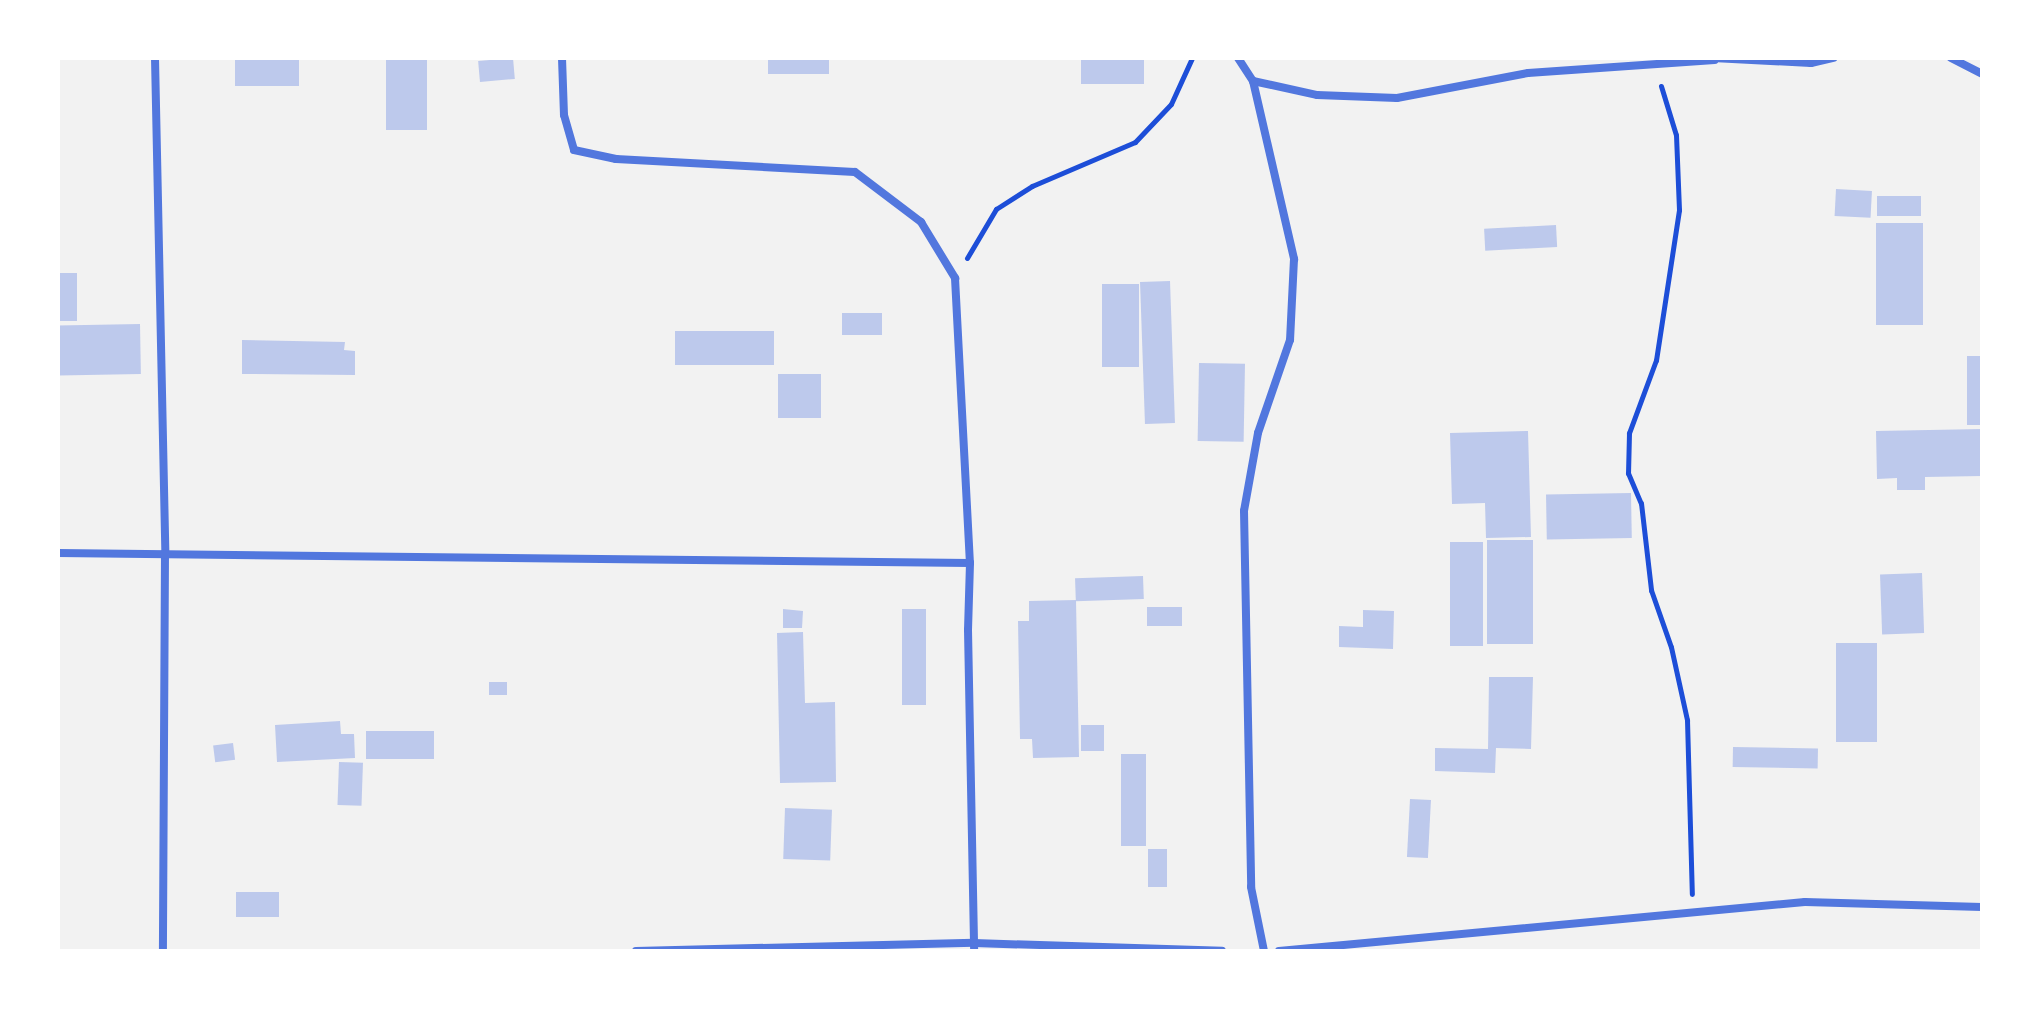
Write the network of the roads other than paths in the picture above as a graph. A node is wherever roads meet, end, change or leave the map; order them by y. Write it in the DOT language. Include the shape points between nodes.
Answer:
graph roads {
  1 [pos="155,58"];
  2 [pos="562,58"];
  3 [pos="1238,58"];
  4 [pos="1833,58"];
  5 [pos="1951,58"];
  6 [pos="1714,59"];
  7 [pos="1982,74"];
  8 [pos="1253,81"];
  9 [pos="58,553"];
  10 [pos="165,553"];
  11 [pos="970,563"];
  12 [pos="1982,907"];
  13 [pos="974,947"];
  14 [pos="163,951"];
  15 [pos="636,951"];
  16 [pos="1222,951"];
  17 [pos="1264,951"];
  18 [pos="1279,951"];
  1 -- 10 [label="street"];
  2 -- 11 [label="street" via="564,115 574,150 616,159 855,172 921,222 955,278"];
  3 -- 8 [label="street"];
  4 -- 6 [label="street" via="1811,63"];
  5 -- 7 [label="street"];
  6 -- 8 [label="street" via="1528,73 1397,98 1317,95"];
  8 -- 17 [label="street" via="1294,259 1290,340 1258,433 1244,511 1251,887"];
  9 -- 10 [label="street"];
  10 -- 11 [label="street"];
  10 -- 14 [label="street"];
  11 -- 13 [label="street"];
  12 -- 18 [label="street" via="1805,902"];
  13 -- 15 [label="street"];
  13 -- 16 [label="street"];
}
